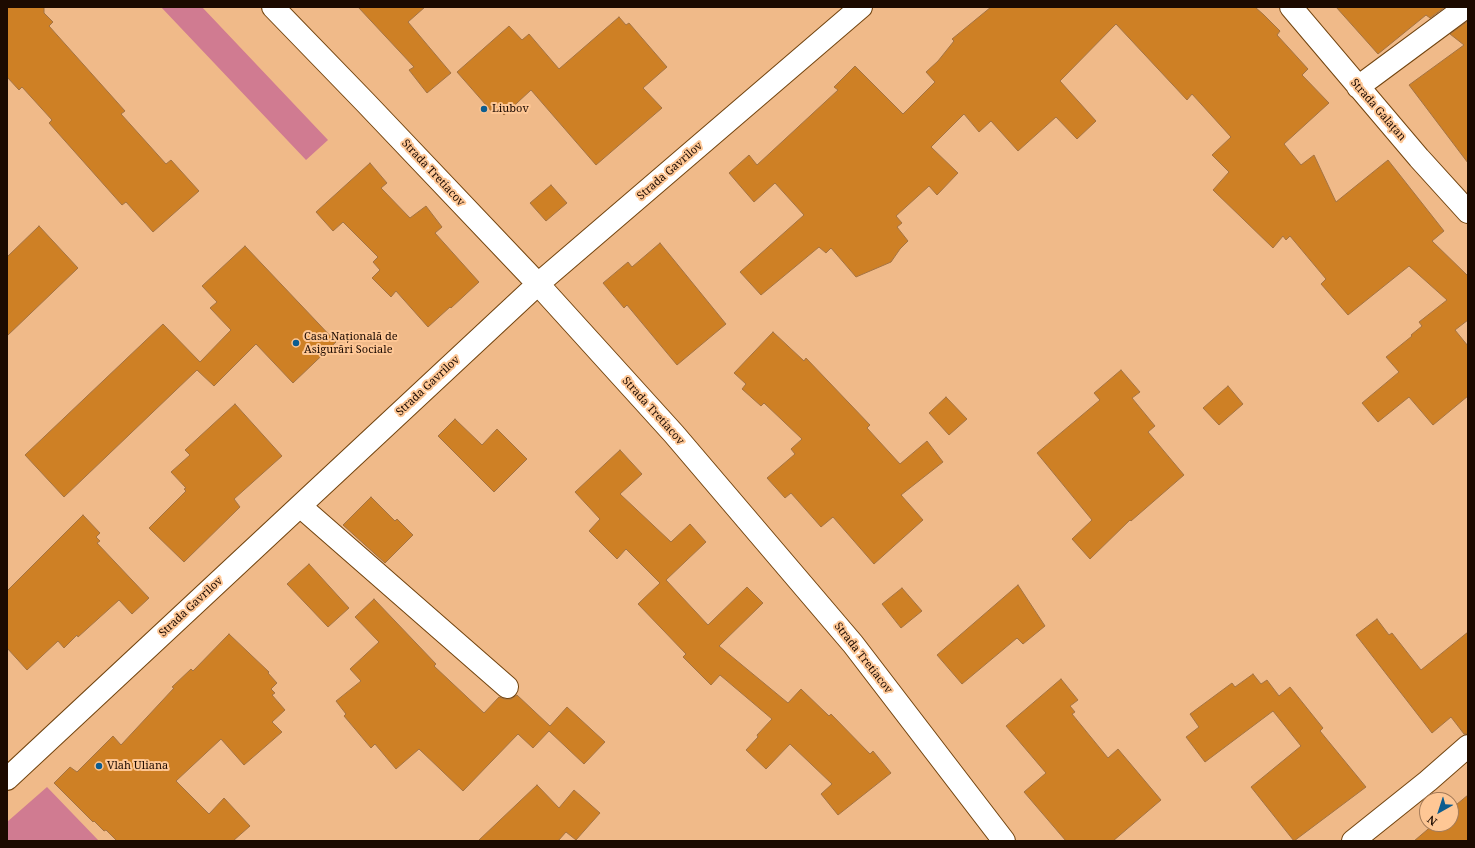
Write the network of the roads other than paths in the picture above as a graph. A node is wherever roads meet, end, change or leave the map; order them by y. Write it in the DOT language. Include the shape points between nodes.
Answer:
graph roads {
  1 [pos="273,7"];
  2 [pos="861,7"];
  3 [pos="1290,7"];
  4 [pos="1466,7"];
  5 [pos="1358,87"];
  6 [pos="1468,212"];
  7 [pos="538,284"];
  8 [pos="300,506"];
  9 [pos="506,687"];
  10 [pos="1468,746"];
  11 [pos="7,779"];
  12 [pos="1004,841"];
  13 [pos="1353,841"];
  1 -- 7 [label="street, Strada Tretiacov"];
  2 -- 7 [label="street, Strada Gavrilov"];
  3 -- 5 [label="street, Strada Galațan"];
  4 -- 5 [label="street"];
  5 -- 6 [label="street, Strada Galațan"];
  7 -- 8 [label="street, Strada Gavrilov"];
  7 -- 12 [label="street, Strada Tretiacov" via="674,434 853,644"];
  8 -- 9 [label="street"];
  8 -- 11 [label="street, Strada Gavrilov"];
  10 -- 13 [label="street" via="1428,782"];
}
